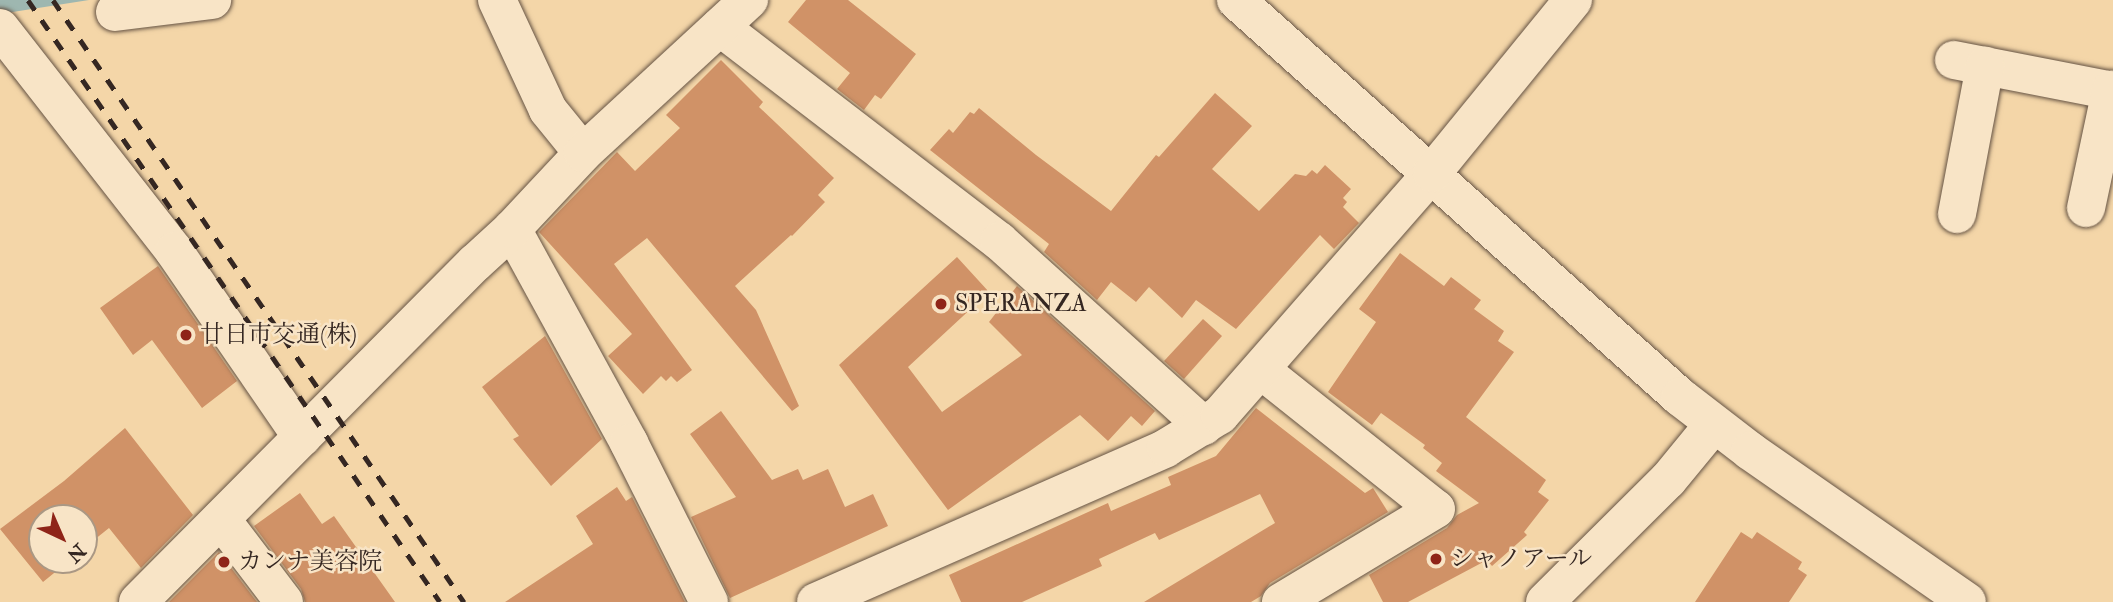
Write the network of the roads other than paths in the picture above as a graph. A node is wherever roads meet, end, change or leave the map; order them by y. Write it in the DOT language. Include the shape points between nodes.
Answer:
graph roads {
  1 [pos="212,0"];
  2 [pos="497,0"];
  3 [pos="749,0"];
  4 [pos="1236,0"];
  5 [pos="1573,0"];
  6 [pos="115,12"];
  7 [pos="720,27"];
  8 [pos="0,28"];
  9 [pos="2112,91"];
  10 [pos="583,153"];
  11 [pos="1432,173"];
  12 [pos="2086,208"];
  13 [pos="1957,214"];
  14 [pos="512,229"];
  15 [pos="1261,370"];
  16 [pos="1714,424"];
  17 [pos="1204,426"];
  18 [pos="302,437"];
  19 [pos="221,519"];
  20 [pos="138,602"];
  21 [pos="284,602"];
  22 [pos="709,602"];
  23 [pos="816,602"];
  24 [pos="1281,602"];
  25 [pos="1545,602"];
  26 [pos="1967,602"];
  1 -- 6 [label="street"];
  2 -- 10 [label="street" via="548,110"];
  3 -- 7 [label="street"];
  4 -- 11 [label="street"];
  5 -- 11 [label="street"];
  7 -- 10 [label="street"];
  7 -- 17 [label="street" via="999,241"];
  8 -- 18 [label="street" via="174,251"];
  9 -- 12 [label="street"];
  9 -- 13 [label="street" via="1970,63"];
  10 -- 14 [label="street"];
  11 -- 15 [label="street"];
  11 -- 16 [label="street"];
  14 -- 18 [label="street"];
  14 -- 22 [label="street" via="629,443"];
  15 -- 17 [label="street"];
  15 -- 24 [label="street" via="1436,509"];
  16 -- 25 [label="street" via="1668,480"];
  16 -- 26 [label="street"];
  17 -- 23 [label="street" via="1166,448"];
  18 -- 19 [label="street"];
  19 -- 20 [label="street"];
  19 -- 21 [label="street"];
}
